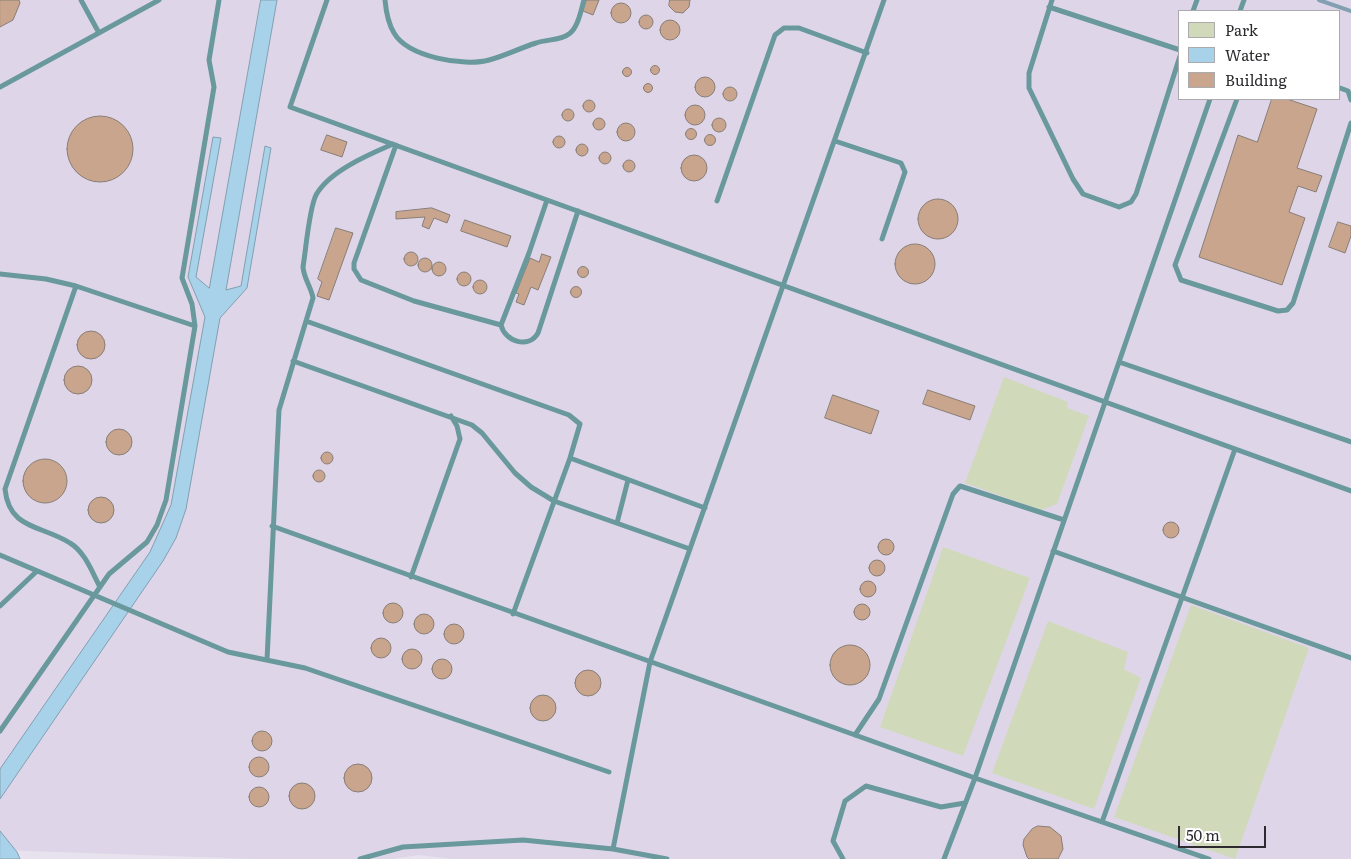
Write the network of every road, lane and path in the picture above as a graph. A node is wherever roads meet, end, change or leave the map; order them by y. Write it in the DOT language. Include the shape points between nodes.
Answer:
graph roads {
  1 [pos="81,0"];
  2 [pos="159,0"];
  3 [pos="219,0"];
  4 [pos="327,0"];
  5 [pos="385,0"];
  6 [pos="584,0"];
  7 [pos="884,0"];
  8 [pos="1052,0"];
  9 [pos="1050,7"];
  10 [pos="99,33"];
  11 [pos="1178,49"];
  12 [pos="867,53"];
  13 [pos="1178,62"];
  14 [pos="0,87"];
  15 [pos="1341,88"];
  16 [pos="1210,100"];
  17 [pos="1237,100"];
  18 [pos="1351,100"];
  19 [pos="1351,123"];
  20 [pos="835,141"];
  21 [pos="395,145"];
  22 [pos="1344,148"];
  23 [pos="1351,150"];
  24 [pos="547,200"];
  25 [pos="717,201"];
  26 [pos="578,211"];
  27 [pos="882,238"];
  28 [pos="0,274"];
  29 [pos="783,285"];
  30 [pos="76,286"];
  31 [pos="306,321"];
  32 [pos="500,324"];
  33 [pos="195,326"];
  34 [pos="293,361"];
  35 [pos="1119,362"];
  36 [pos="1105,402"];
  37 [pos="451,416"];
  38 [pos="1351,442"];
  39 [pos="1235,449"];
  40 [pos="570,458"];
  41 [pos="628,480"];
  42 [pos="1351,491"];
  43 [pos="554,501"];
  44 [pos="704,508"];
  45 [pos="1064,520"];
  46 [pos="617,523"];
  47 [pos="272,526"];
  48 [pos="690,549"];
  49 [pos="1053,551"];
  50 [pos="0,555"];
  51 [pos="37,571"];
  52 [pos="411,577"];
  53 [pos="100,588"];
  54 [pos="97,596"];
  55 [pos="1182,597"];
  56 [pos="0,606"];
  57 [pos="514,614"];
  58 [pos="1351,658"];
  59 [pos="267,660"];
  60 [pos="650,662"];
  61 [pos="0,731"];
  62 [pos="855,735"];
  63 [pos="609,772"];
  64 [pos="975,778"];
  65 [pos="965,802"];
  66 [pos="1102,822"];
  67 [pos="613,849"];
  68 [pos="360,859"];
  69 [pos="667,859"];
  70 [pos="843,859"];
  71 [pos="944,859"];
  72 [pos="1209,859"];
  1 -- 10 [label="lane"];
  2 -- 10 [label="lane"];
  3 -- 33 [label="lane" via="209,60 214,87 182,278 192,304"];
  4 -- 21 [label="lane" via="290,107"];
  5 -- 6 [label="lane" via="395,34 404,43 429,56 464,62 488,61 538,42 568,35"];
  7 -- 12 [label="lane"];
  8 -- 9 [label="lane"];
  9 -- 11 [label="lane"];
  9 -- 13 [label="lane" via="1029,73 1029,88 1073,180 1090,198 1119,207 1131,202"];
  10 -- 14 [label="lane"];
  12 -- 20 [label="lane"];
  12 -- 25 [label="lane" via="799,28 784,28 775,35"];
  15 -- 18 [label="lane" via="1348,91"];
  16 -- 35 [label="lane"];
  17 -- 22 [label="lane" via="1175,265 1181,280 1278,311 1287,310 1293,302"];
  19 -- 22 [label="lane"];
  20 -- 27 [label="lane" via="904,167"];
  20 -- 29 [label="lane"];
  21 -- 24 [label="lane"];
  21 -- 31 [label="lane" via="360,158 316,195 303,267 313,298"];
  21 -- 32 [label="lane" via="354,263 357,275 361,280 414,301"];
  22 -- 23 [label="lane"];
  24 -- 26 [label="lane"];
  24 -- 32 [label="lane"];
  26 -- 29 [label="lane"];
  26 -- 32 [label="lane" via="534,340 521,342 510,338"];
  28 -- 30 [label="lane"];
  29 -- 36 [label="lane"];
  29 -- 44 [label="lane"];
  30 -- 33 [label="lane"];
  30 -- 53 [label="lane" via="5,489 9,509 16,517 69,542 80,551"];
  31 -- 34 [label="lane"];
  31 -- 40 [label="lane" via="569,415 580,424"];
  33 -- 53 [label="lane" via="166,500 157,525 147,542 117,566"];
  34 -- 37 [label="lane"];
  34 -- 47 [label="lane" via="279,410"];
  35 -- 36 [label="lane"];
  35 -- 38 [label="lane"];
  36 -- 39 [label="lane"];
  36 -- 45 [label="lane"];
  37 -- 43 [label="lane" via="482,433 515,473"];
  37 -- 52 [label="lane" via="460,439"];
  39 -- 42 [label="lane"];
  39 -- 55 [label="lane"];
  40 -- 41 [label="lane"];
  40 -- 43 [label="lane"];
  41 -- 44 [label="lane"];
  41 -- 46 [label="lane"];
  43 -- 46 [label="lane"];
  43 -- 57 [label="lane"];
  44 -- 48 [label="lane"];
  45 -- 49 [label="lane"];
  45 -- 62 [label="lane" via="960,486 952,494 879,699"];
  46 -- 48 [label="lane"];
  47 -- 52 [label="lane"];
  47 -- 59 [label="lane"];
  48 -- 60 [label="lane"];
  49 -- 55 [label="lane"];
  49 -- 64 [label="lane"];
  50 -- 51 [label="lane"];
  51 -- 54 [label="lane"];
  51 -- 56 [label="lane"];
  52 -- 57 [label="lane"];
  53 -- 54 [label="lane"];
  54 -- 59 [label="lane" via="228,652"];
  54 -- 61 [label="lane"];
  55 -- 58 [label="lane"];
  55 -- 66 [label="lane"];
  57 -- 60 [label="lane"];
  59 -- 63 [label="lane" via="305,668"];
  60 -- 62 [label="lane"];
  60 -- 67 [label="lane"];
  62 -- 64 [label="lane"];
  64 -- 65 [label="lane"];
  64 -- 66 [label="lane"];
  65 -- 70 [label="lane" via="941,807 866,786 845,800 833,842"];
  65 -- 71 [label="lane"];
  66 -- 72 [label="lane"];
  67 -- 68 [label="lane" via="523,840 403,847"];
  67 -- 69 [label="lane"];
}
